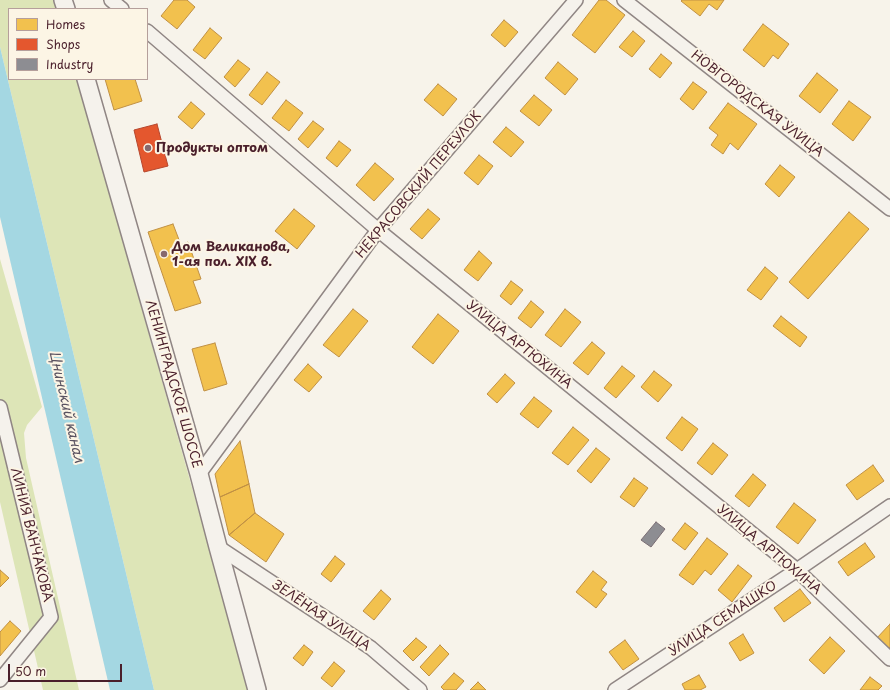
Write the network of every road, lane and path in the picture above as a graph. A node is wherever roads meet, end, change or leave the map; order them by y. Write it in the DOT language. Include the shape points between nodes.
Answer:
graph roads {
  1 [pos="111,0"];
  2 [pos="576,0"];
  3 [pos="624,0"];
  4 [pos="121,8"];
  5 [pos="148,32"];
  6 [pos="86,80"];
  7 [pos="890,208"];
  8 [pos="378,230"];
  9 [pos="0,407"];
  10 [pos="199,474"];
  11 [pos="890,506"];
  12 [pos="218,547"];
  13 [pos="797,570"];
  14 [pos="890,659"];
  15 [pos="0,680"];
  16 [pos="257,690"];
  17 [pos="420,690"];
  18 [pos="615,690"];
  1 -- 4 [label="street"];
  2 -- 8 [label="street, НЕКРАСОВСКИЙ ПЕРЕУЛОК"];
  3 -- 7 [label="street, НОВГОРОДСКАЯ УЛИЦА"];
  5 -- 8 [label="street, УЛИЦА АРТЮХИНА"];
  6 -- 10 [label="street, ЛЕНИНГРАДСКОЕ ШОССЕ"];
  8 -- 10 [label="street, НЕКРАСОВСКИЙ ПЕРЕУЛОК"];
  8 -- 13 [label="street, УЛИЦА АРТЮХИНА"];
  9 -- 15 [label="street, ЛИНИЯ ВАНЧАКОВА" via="51,617"];
  10 -- 12 [label="street, ЛЕНИНГРАДСКОЕ ШОССЕ"];
  11 -- 13 [label="street, УЛИЦА СЕМАШКО"];
  12 -- 16 [label="street, ЛЕНИНГРАДСКОЕ ШОССЕ"];
  12 -- 17 [label="street, ЗЕЛЁНАЯ УЛИЦА" via="371,648"];
  13 -- 14 [label="street, УЛИЦА АРТЮХИНА"];
  13 -- 18 [label="street, УЛИЦА СЕМАШКО"];
}
